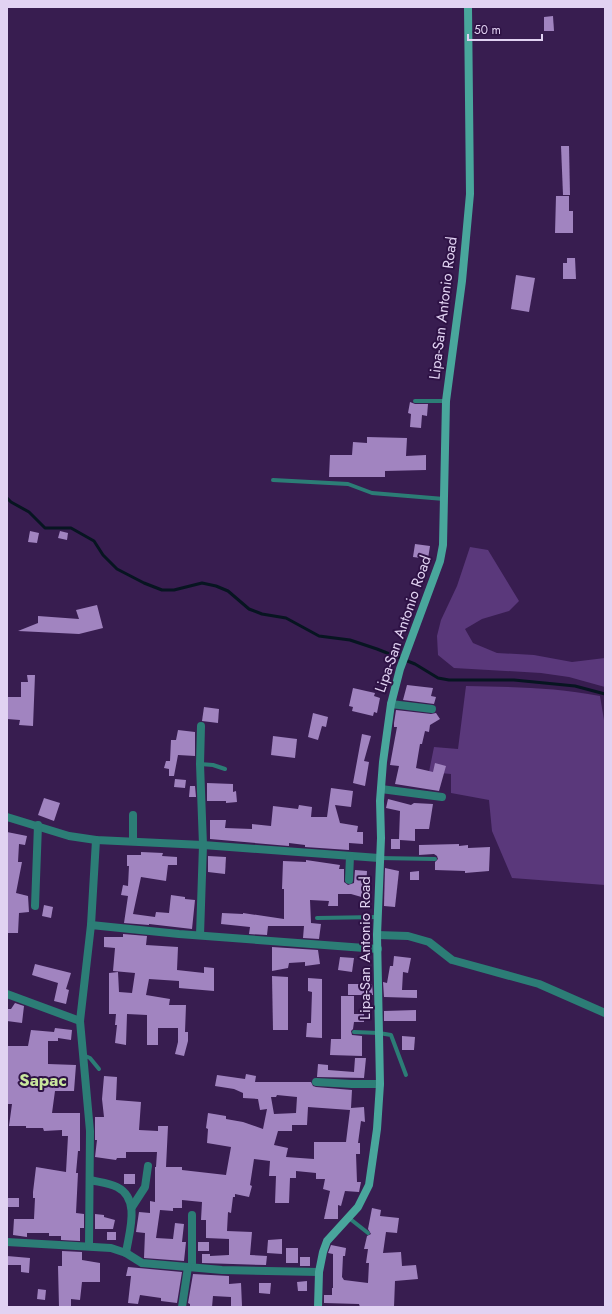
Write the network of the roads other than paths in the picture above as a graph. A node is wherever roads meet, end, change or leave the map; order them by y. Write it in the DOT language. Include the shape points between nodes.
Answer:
graph roads {
  1 [pos="468,7"];
  2 [pos="414,401"];
  3 [pos="446,401"];
  4 [pos="273,480"];
  5 [pos="444,499"];
  6 [pos="391,704"];
  7 [pos="432,709"];
  8 [pos="201,726"];
  9 [pos="200,764"];
  10 [pos="225,769"];
  11 [pos="381,789"];
  12 [pos="442,797"];
  13 [pos="133,815"];
  14 [pos="7,817"];
  15 [pos="38,825"];
  16 [pos="96,840"];
  17 [pos="133,841"];
  18 [pos="204,845"];
  19 [pos="350,856"];
  20 [pos="379,858"];
  21 [pos="435,859"];
  22 [pos="349,880"];
  23 [pos="35,906"];
  24 [pos="317,918"];
  25 [pos="378,918"];
  26 [pos="91,925"];
  27 [pos="200,935"];
  28 [pos="377,935"];
  29 [pos="378,949"];
  30 [pos="7,994"];
  31 [pos="605,1013"];
  32 [pos="80,1021"];
  33 [pos="354,1032"];
  34 [pos="379,1033"];
  35 [pos="83,1054"];
  36 [pos="99,1069"];
  37 [pos="406,1075"];
  38 [pos="316,1082"];
  39 [pos="380,1084"];
  40 [pos="148,1166"];
  41 [pos="90,1180"];
  42 [pos="132,1207"];
  43 [pos="192,1215"];
  44 [pos="349,1218"];
  45 [pos="368,1233"];
  46 [pos="7,1242"];
  47 [pos="89,1246"];
  48 [pos="126,1253"];
  49 [pos="190,1267"];
  50 [pos="320,1272"];
  51 [pos="182,1307"];
  52 [pos="318,1307"];
  1 -- 3 [label="main road, Lipa-San Antonio Road" via="470,194 462,281"];
  2 -- 3 [label="lane"];
  3 -- 5 [label="main road, Lipa-San Antonio Road"];
  4 -- 5 [label="lane" via="348,484 372,494"];
  5 -- 6 [label="main road, Lipa-San Antonio Road" via="443,546 440,561 406,650"];
  6 -- 7 [label="street"];
  6 -- 11 [label="main road, Lipa-San Antonio Road"];
  8 -- 9 [label="street"];
  9 -- 10 [label="lane"];
  9 -- 18 [label="street"];
  11 -- 12 [label="street"];
  11 -- 20 [label="main road, Lipa-San Antonio Road"];
  13 -- 17 [label="street"];
  14 -- 15 [label="street"];
  15 -- 16 [label="street" via="69,836"];
  15 -- 23 [label="street"];
  16 -- 17 [label="street"];
  16 -- 26 [label="street"];
  17 -- 18 [label="street"];
  18 -- 19 [label="street"];
  18 -- 27 [label="street"];
  19 -- 20 [label="street"];
  19 -- 22 [label="street"];
  20 -- 21 [label="lane"];
  20 -- 25 [label="main road, Lipa-San Antonio Road"];
  24 -- 25 [label="lane"];
  25 -- 28 [label="main road, Lipa-San Antonio Road"];
  26 -- 27 [label="street"];
  26 -- 32 [label="street"];
  27 -- 29 [label="street"];
  28 -- 29 [label="main road, Lipa-San Antonio Road"];
  28 -- 31 [label="street" via="408,936 429,942 452,960 540,984"];
  29 -- 34 [label="main road, Lipa-San Antonio Road"];
  30 -- 32 [label="street"];
  32 -- 35 [label="street"];
  33 -- 34 [label="lane"];
  34 -- 37 [label="lane" via="391,1035"];
  34 -- 39 [label="main road, Lipa-San Antonio Road"];
  35 -- 36 [label="lane"];
  35 -- 41 [label="street" via="90,1132"];
  38 -- 39 [label="street"];
  39 -- 44 [label="main road, Lipa-San Antonio Road" via="369,1185"];
  40 -- 42 [label="street" via="144,1187"];
  41 -- 42 [label="street" via="118,1187"];
  41 -- 47 [label="street"];
  42 -- 48 [label="street"];
  43 -- 49 [label="street"];
  44 -- 45 [label="lane"];
  44 -- 50 [label="main road, Lipa-San Antonio Road" via="327,1242"];
  46 -- 47 [label="street"];
  47 -- 48 [label="street"];
  48 -- 49 [label="street" via="142,1263"];
  49 -- 50 [label="street"];
  49 -- 51 [label="street"];
  50 -- 52 [label="main road, Lipa-San Antonio Road"];
}
